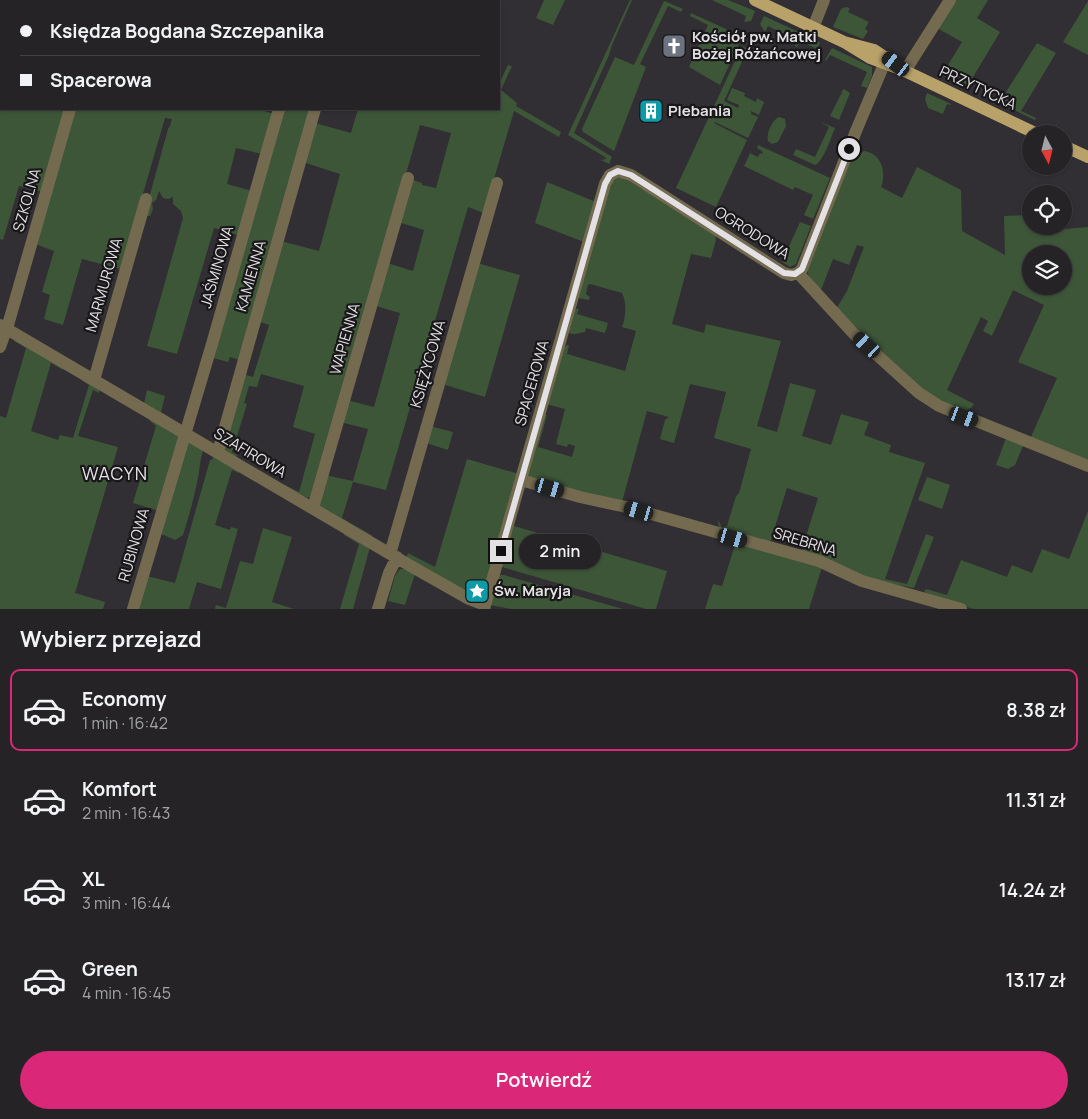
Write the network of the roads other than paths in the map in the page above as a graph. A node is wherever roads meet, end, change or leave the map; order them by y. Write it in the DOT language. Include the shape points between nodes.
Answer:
graph roads {
  1 [pos="755,0"];
  2 [pos="824,0"];
  3 [pos="950,0"];
  4 [pos="813,28"];
  5 [pos="885,61"];
  6 [pos="905,71"];
  7 [pos="70,110"];
  8 [pos="279,110"];
  9 [pos="315,110"];
  10 [pos="1022,127"];
  11 [pos="1072,150"];
  12 [pos="1088,157"];
  13 [pos="618,171"];
  14 [pos="408,178"];
  15 [pos="496,183"];
  16 [pos="146,199"];
  17 [pos="798,273"];
  18 [pos="3,327"];
  19 [pos="0,347"];
  20 [pos="94,380"];
  21 [pos="185,433"];
  22 [pos="218,452"];
  23 [pos="1088,466"];
  24 [pos="521,480"];
  25 [pos="313,508"];
  26 [pos="394,556"];
  27 [pos="485,607"];
  28 [pos="133,609"];
  29 [pos="378,609"];
  30 [pos="961,609"];
  1 -- 4 [label="main road, PRZYTYCKA"];
  2 -- 4 [label="street"];
  3 -- 6 [label="street"];
  4 -- 5 [label="main road, PRZYTYCKA"];
  5 -- 6 [label="main road, PRZYTYCKA"];
  5 -- 17 [label="street"];
  6 -- 10 [label="main road, PRZYTYCKA"];
  7 -- 18 [label="street, SZKOLNA"];
  8 -- 21 [label="street, JAŚMINOWA"];
  9 -- 22 [label="street, KAMIENNA"];
  11 -- 12 [label="main road"];
  13 -- 17 [label="street, OGRODOWA" via="631,175 784,273"];
  13 -- 24 [label="street, SPACEROWA" via="610,175 605,184"];
  14 -- 25 [label="street, WAPIENNA"];
  15 -- 26 [label="street, KSIĘŻYCOWA"];
  16 -- 20 [label="street, MARMUROWA"];
  17 -- 23 [label="street, OGRODOWA" via="854,334 939,406"];
  18 -- 19 [label="street, SZKOLNA"];
  18 -- 20 [label="street, SZAFIROWA"];
  20 -- 21 [label="street, SZAFIROWA"];
  21 -- 22 [label="street, SZAFIROWA"];
  21 -- 28 [label="street, RUBINOWA"];
  22 -- 25 [label="street, SZAFIROWA"];
  24 -- 27 [label="street, SPACEROWA"];
  24 -- 30 [label="street, SREBRNA" via="819,561 862,581"];
  25 -- 26 [label="street, SZAFIROWA"];
  26 -- 27 [label="street, SZAFIROWA"];
  26 -- 29 [label="street, KSIĘŻYCOWA"];
}
